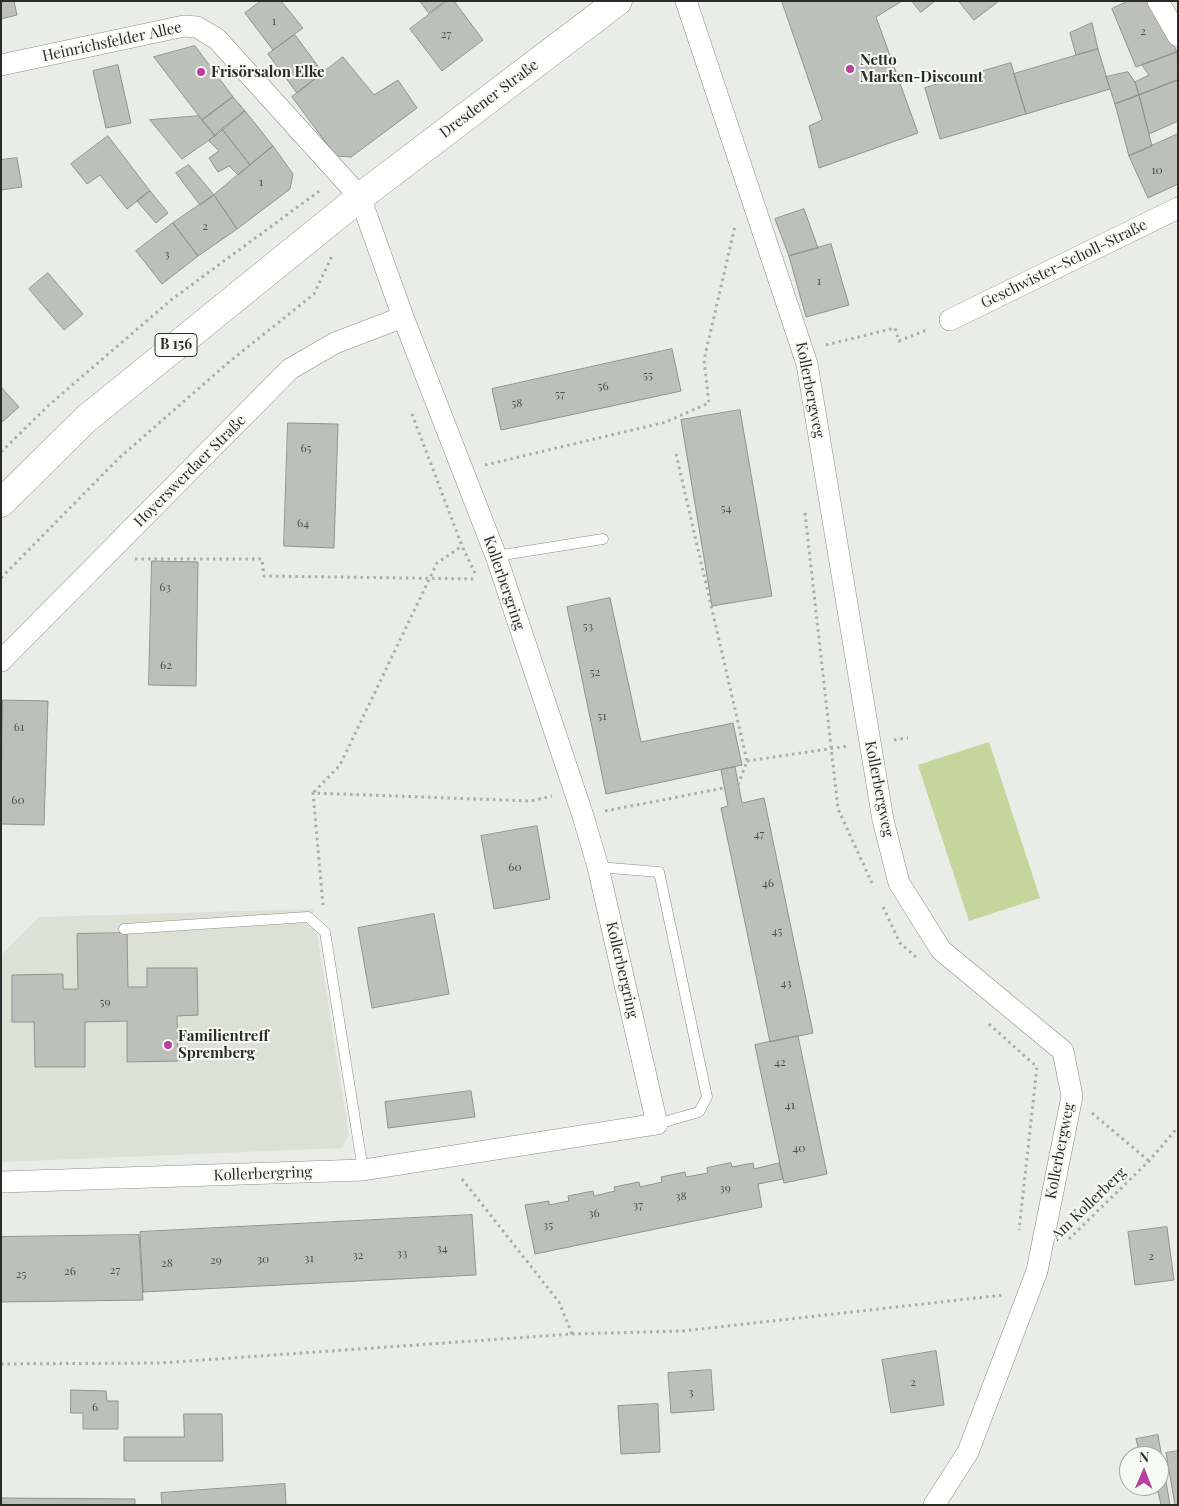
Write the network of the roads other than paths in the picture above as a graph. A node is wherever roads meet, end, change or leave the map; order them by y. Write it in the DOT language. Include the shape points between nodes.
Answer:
graph roads {
  1 [pos="618,1"];
  2 [pos="686,1"];
  3 [pos="1158,1"];
  4 [pos="1178,36"];
  5 [pos="1,65"];
  6 [pos="360,197"];
  7 [pos="1178,208"];
  8 [pos="403,317"];
  9 [pos="950,320"];
  10 [pos="1,503"];
  11 [pos="603,539"];
  12 [pos="496,556"];
  13 [pos="1,661"];
  14 [pos="598,867"];
  15 [pos="124,929"];
  16 [pos="657,1124"];
  17 [pos="364,1170"];
  18 [pos="1,1182"];
  19 [pos="934,1505"];
  1 -- 6 [label="main road, Dresdener Straße / B 156"];
  2 -- 19 [label="street, Kollerbergweg" via="804,350 883,820 899,883 942,950 1063,1051 1072,1096 1036,1271 968,1452"];
  3 -- 4 [label="street"];
  5 -- 6 [label="street, Heinrichsfelder Allee" via="184,26 197,26 217,39"];
  6 -- 8 [label="street, Kollerbergring"];
  6 -- 10 [label="main road, B 156" via="86,418"];
  7 -- 9 [label="street, Geschwister-Scholl-Straße"];
  8 -- 12 [label="street, Kollerbergring"];
  8 -- 13 [label="street, Hoyerswerdaer Straße" via="335,342 290,369"];
  11 -- 12 [label="lane"];
  12 -- 14 [label="street, Kollerbergring"];
  14 -- 16 [label="street, Kollerbergring"];
  14 -- 16 [label="lane" via="659,872 707,1097 698,1112"];
  15 -- 17 [label="lane" via="308,917 325,932"];
  16 -- 17 [label="street, Kollerbergring"];
  17 -- 18 [label="street, Kollerbergring"];
}
